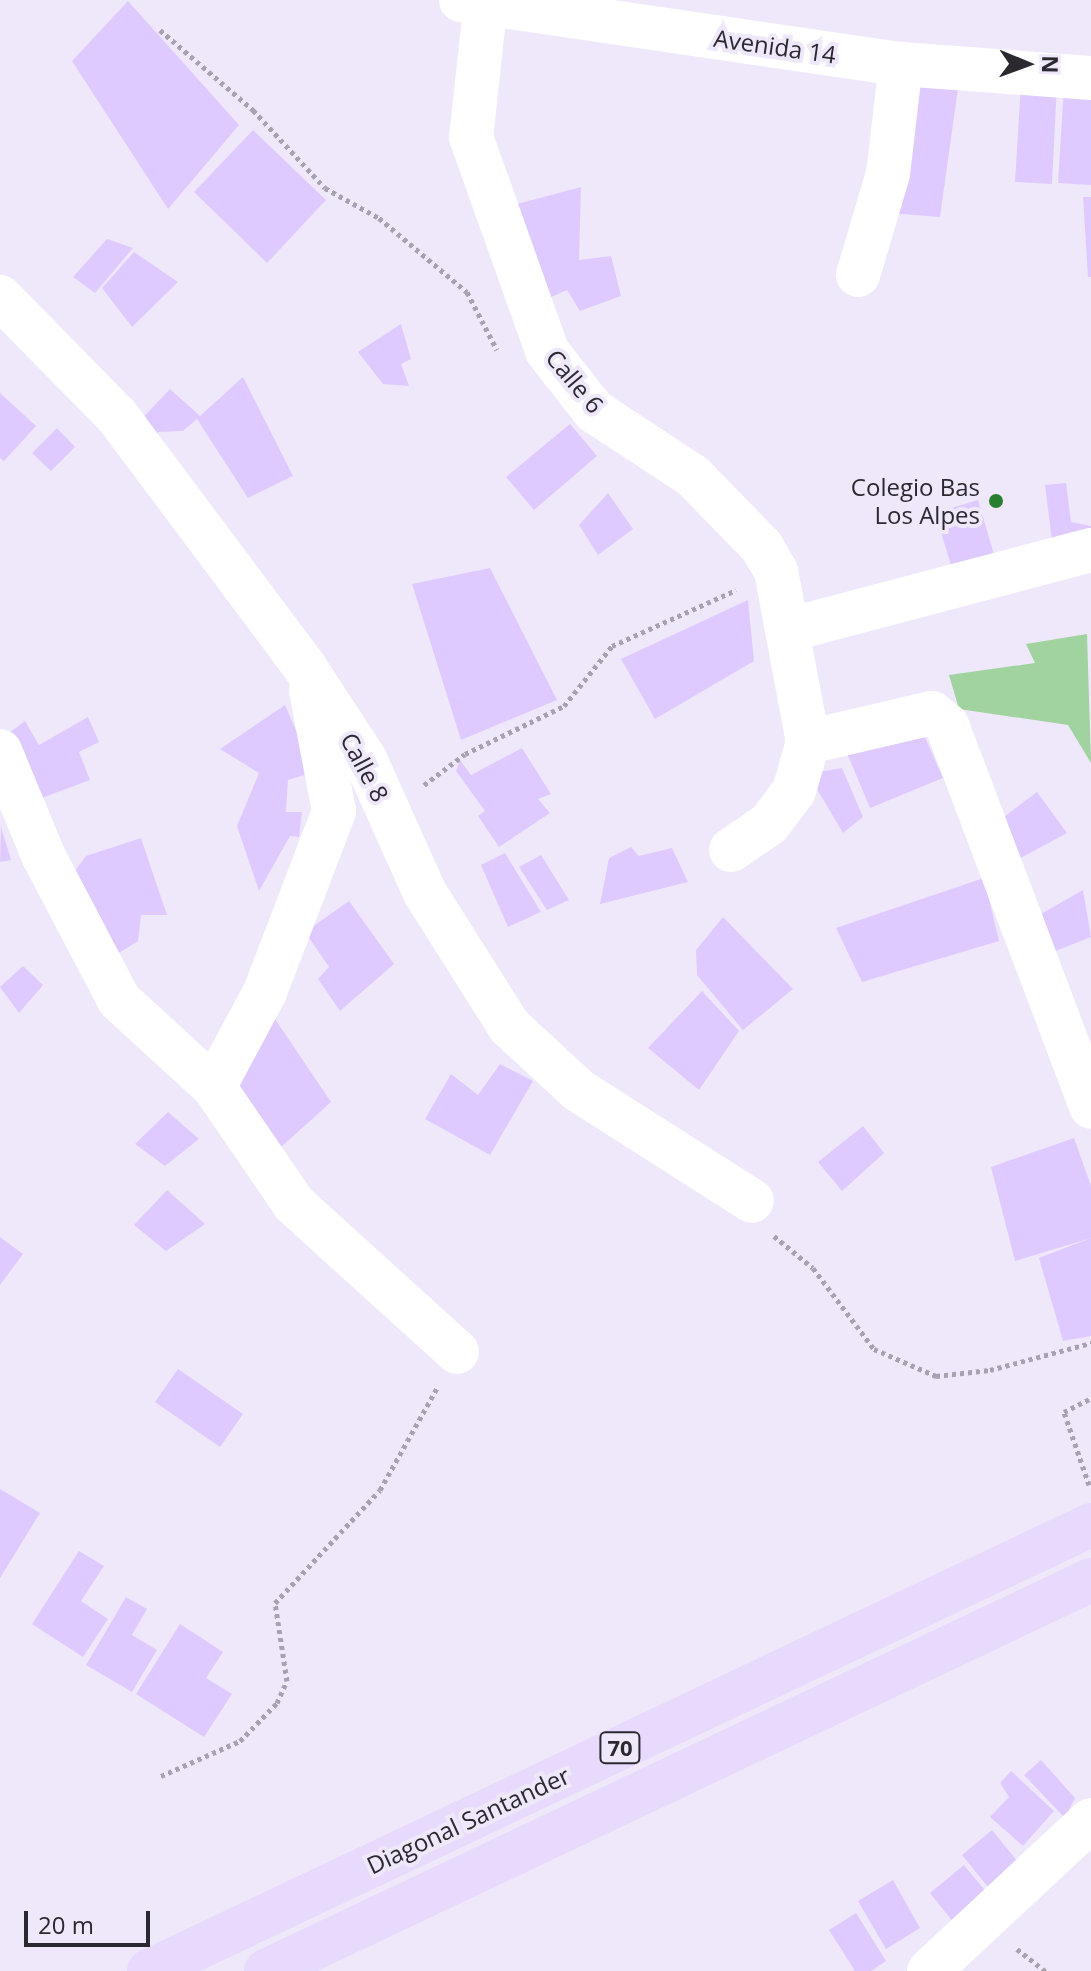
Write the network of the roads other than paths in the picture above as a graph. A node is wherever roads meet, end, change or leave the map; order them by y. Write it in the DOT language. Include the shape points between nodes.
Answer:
graph roads {
  1 [pos="477,2"];
  2 [pos="901,64"];
  3 [pos="1091,78"];
  4 [pos="858,275"];
  5 [pos="0,297"];
  6 [pos="1091,550"];
  7 [pos="788,630"];
  8 [pos="306,669"];
  9 [pos="808,742"];
  10 [pos="0,751"];
  11 [pos="731,850"];
  12 [pos="214,1087"];
  13 [pos="1091,1107"];
  14 [pos="752,1201"];
  15 [pos="457,1352"];
  16 [pos="1091,1525"];
  17 [pos="1091,1580"];
  18 [pos="1091,1820"];
  19 [pos="149,1971"];
  20 [pos="266,1971"];
  21 [pos="929,1971"];
  1 -- 2 [label="street, Avenida 14"];
  1 -- 7 [label="street, Calle 6" via="471,137 547,351 594,411 693,476 776,571"];
  2 -- 3 [label="street, Avenida 14"];
  2 -- 4 [label="street" via="888,174"];
  5 -- 8 [label="street, Calle 8" via="117,416"];
  6 -- 7 [label="street"];
  7 -- 9 [label="street, Calle 6"];
  8 -- 12 [label="street" via="334,811 265,992"];
  8 -- 14 [label="street, Calle 8" via="365,759 425,893 509,1026 578,1090"];
  9 -- 11 [label="street" via="794,791 769,824"];
  9 -- 13 [label="street" via="932,713 947,725"];
  10 -- 12 [label="street" via="44,857 119,1000"];
  12 -- 15 [label="street" via="294,1204"];
  16 -- 19 [label="main road, Diagonal Santander / 70"];
  17 -- 20 [label="main road, Diagonal Santander / 70"];
  18 -- 21 [label="street"];
}
